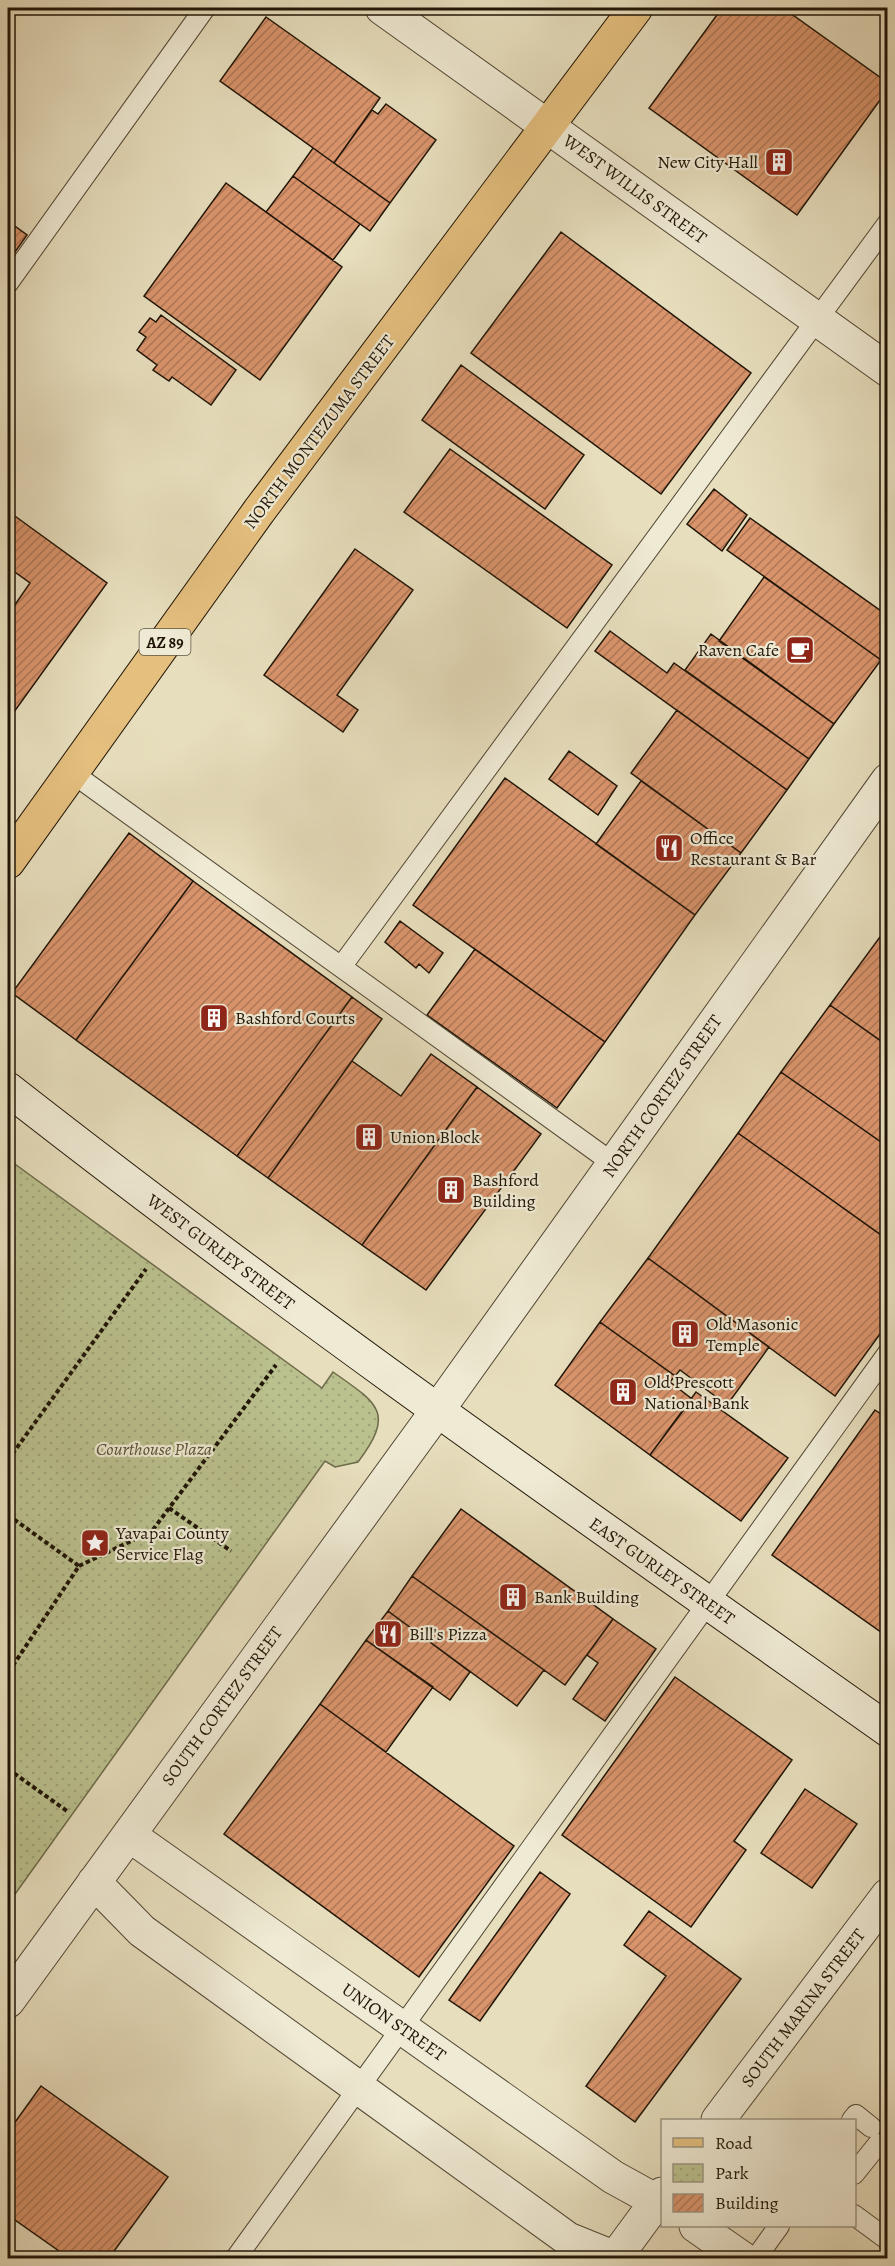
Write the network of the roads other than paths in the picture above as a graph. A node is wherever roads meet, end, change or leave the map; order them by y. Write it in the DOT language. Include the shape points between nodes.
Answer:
graph roads {
  1 [pos="205,8"];
  2 [pos="382,8"];
  3 [pos="636,8"];
  4 [pos="548,126"];
  5 [pos="888,223"];
  6 [pos="8,283"];
  7 [pos="817,320"];
  8 [pos="888,370"];
  9 [pos="71,772"];
  10 [pos="888,780"];
  11 [pos="8,862"];
  12 [pos="341,967"];
  13 [pos="8,1089"];
  14 [pos="614,1164"];
  15 [pos="888,1353"];
  16 [pos="437,1411"];
  17 [pos="707,1603"];
  18 [pos="888,1730"];
  19 [pos="129,1835"];
  20 [pos="94,1882"];
  21 [pos="888,1894"];
  22 [pos="8,2001"];
  23 [pos="403,2027"];
  24 [pos="359,2088"];
  25 [pos="719,2119"];
  26 [pos="853,2119"];
  27 [pos="871,2127"];
  28 [pos="888,2150"];
  29 [pos="856,2173"];
  30 [pos="661,2199"];
  31 [pos="856,2217"];
  32 [pos="697,2227"];
  33 [pos="778,2227"];
  34 [pos="888,2240"];
  35 [pos="236,2259"];
  36 [pos="615,2259"];
  37 [pos="742,2259"];
  38 [pos="756,2259"];
  1 -- 6 [label="lane"];
  2 -- 4 [label="street, WEST WILLIS STREET"];
  3 -- 4 [label="main road, NORTH MONTEZUMA STREET / AZ 89"];
  4 -- 7 [label="street, WEST WILLIS STREET"];
  4 -- 9 [label="main road, NORTH MONTEZUMA STREET / AZ 89" via="259,511"];
  5 -- 7 [label="lane"];
  7 -- 8 [label="street, WEST WILLIS STREET"];
  7 -- 12 [label="lane"];
  9 -- 11 [label="main road, NORTH MONTEZUMA STREET / AZ 89"];
  9 -- 12 [label="lane"];
  10 -- 14 [label="street, NORTH CORTEZ STREET"];
  12 -- 14 [label="lane"];
  13 -- 16 [label="street, WEST GURLEY STREET" via="178,1223"];
  14 -- 16 [label="street, NORTH CORTEZ STREET"];
  15 -- 17 [label="lane"];
  16 -- 17 [label="street, EAST GURLEY STREET"];
  16 -- 19 [label="street, SOUTH CORTEZ STREET"];
  17 -- 18 [label="street, EAST GURLEY STREET"];
  17 -- 23 [label="lane"];
  19 -- 20 [label="street, SOUTH CORTEZ STREET"];
  19 -- 23 [label="street, UNION STREET"];
  20 -- 22 [label="street, SOUTH CORTEZ STREET"];
  20 -- 24 [label="street" via="142,1931"];
  21 -- 25 [label="street, SOUTH MARINA STREET"];
  23 -- 24 [label="lane"];
  23 -- 30 [label="street, UNION STREET" via="613,2177"];
  24 -- 35 [label="lane"];
  24 -- 36 [label="street" via="568,2239"];
  26 -- 27 [label="lane" via="856,2115"];
  28 -- 29 [label="lane" via="878,2144"];
  30 -- 36 [label="street"];
  31 -- 34 [label="lane"];
  32 -- 37 [label="street"];
  33 -- 38 [label="lane"];
}
